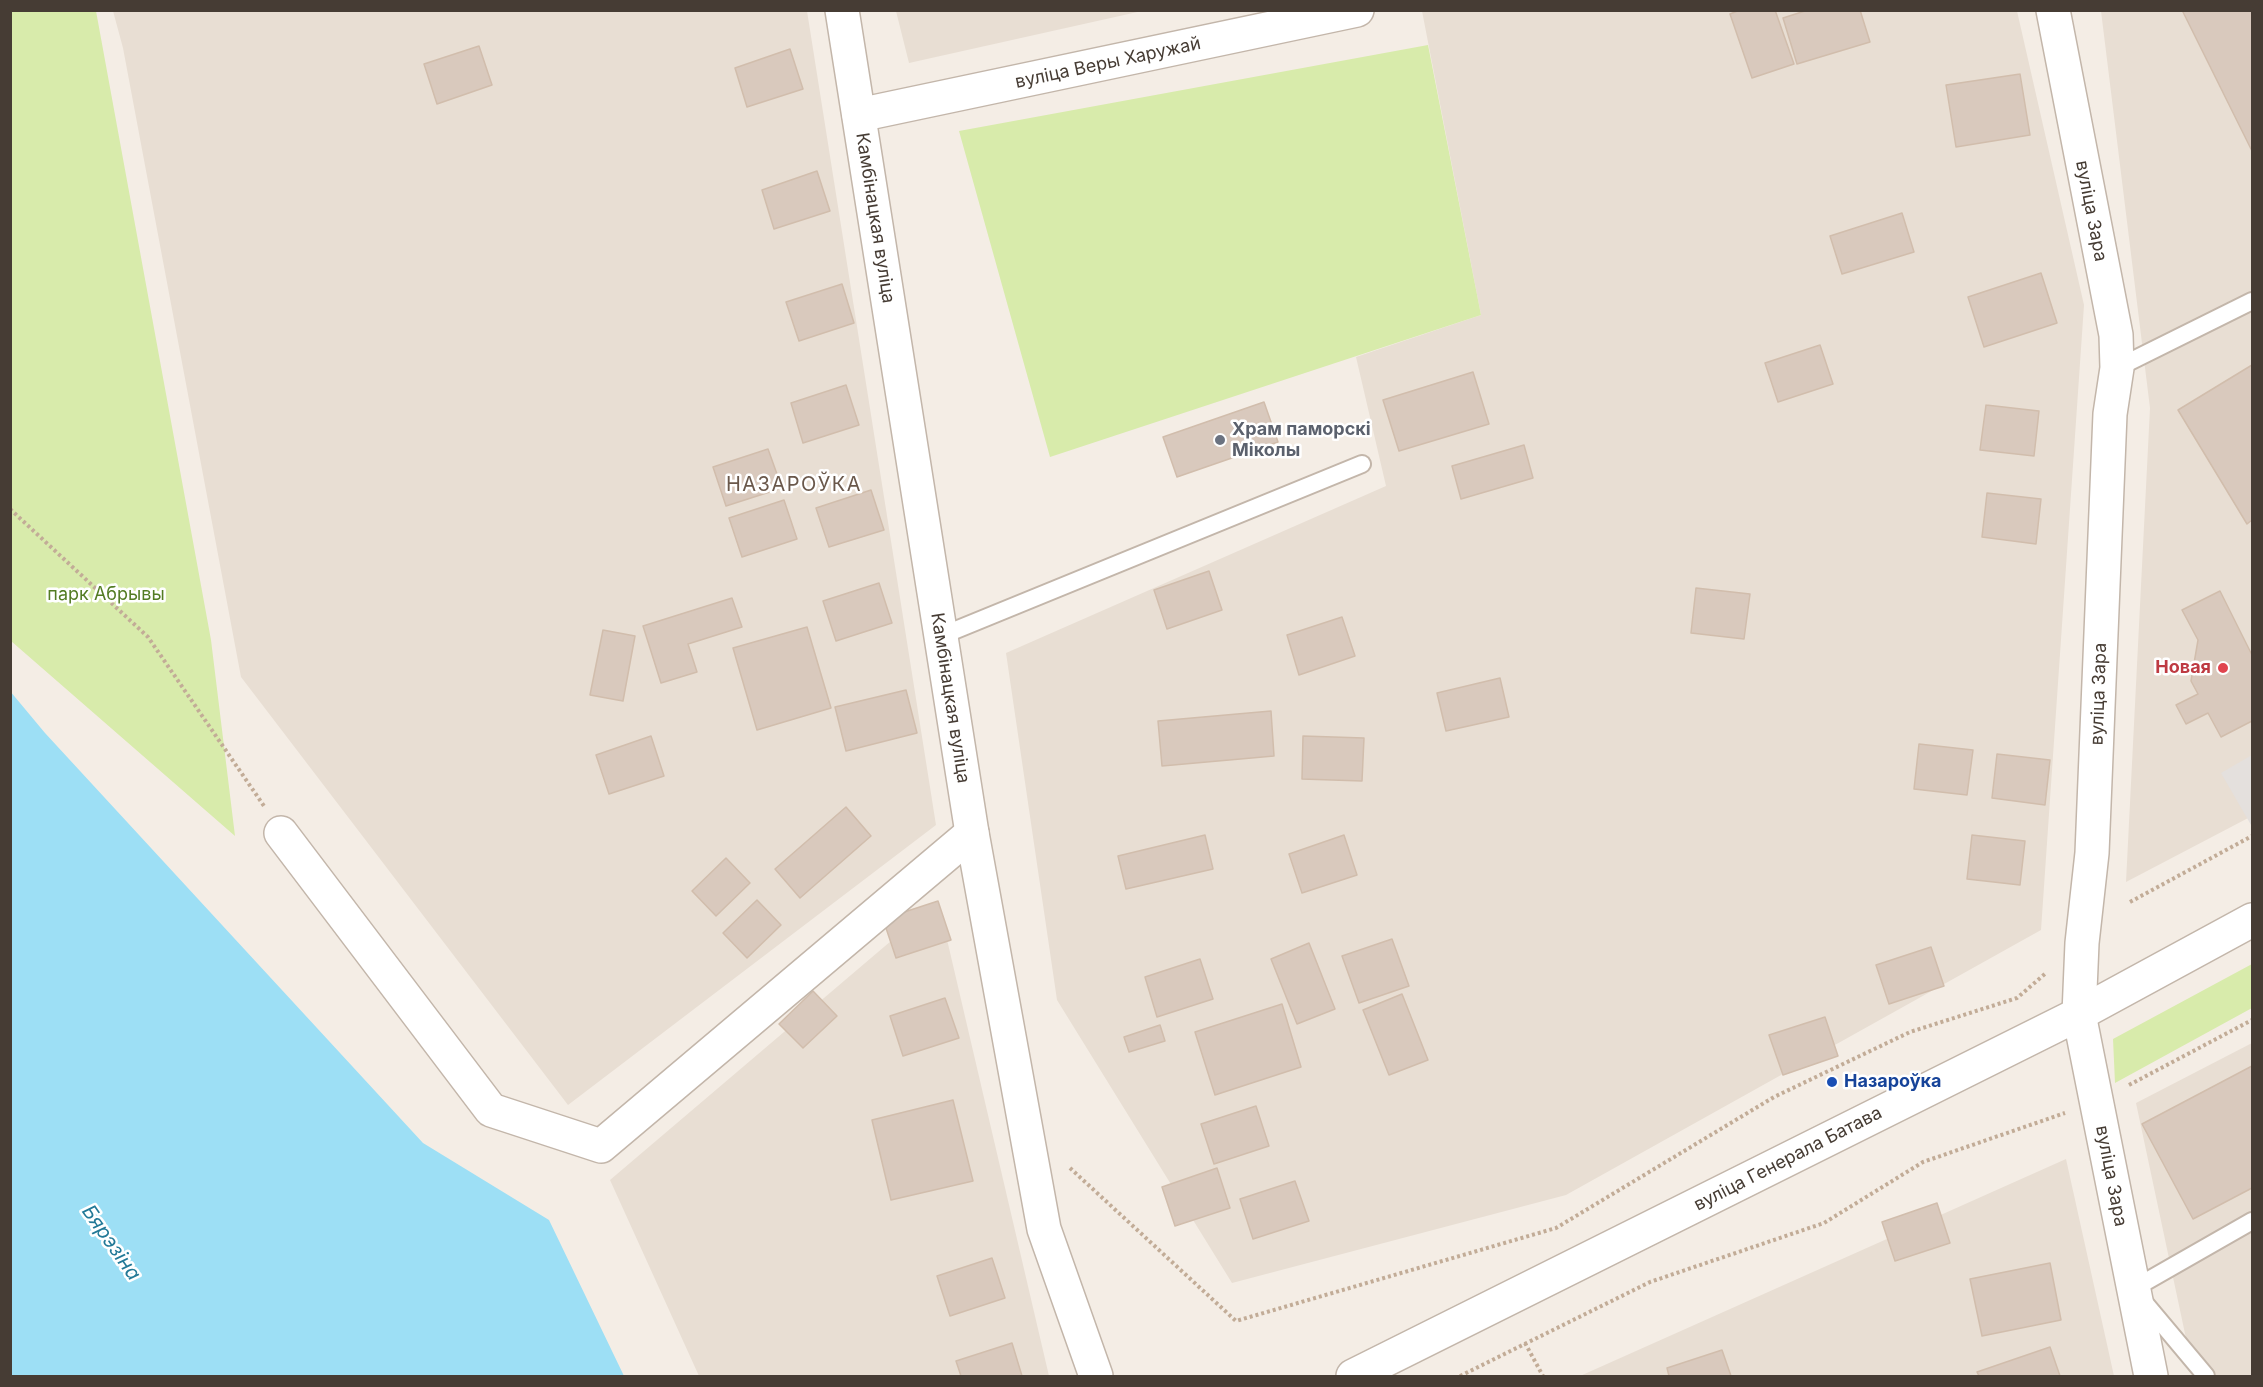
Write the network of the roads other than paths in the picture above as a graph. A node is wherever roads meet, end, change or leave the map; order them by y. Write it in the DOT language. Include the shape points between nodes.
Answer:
graph roads {
  1 [pos="842,10"];
  2 [pos="1357,10"];
  3 [pos="2053,10"];
  4 [pos="859,115"];
  5 [pos="2253,301"];
  6 [pos="2116,368"];
  7 [pos="1362,464"];
  8 [pos="941,636"];
  9 [pos="280,833"];
  10 [pos="972,833"];
  11 [pos="2253,920"];
  12 [pos="2079,1014"];
  13 [pos="2253,1221"];
  14 [pos="2133,1289"];
  15 [pos="1096,1377"];
  16 [pos="1353,1377"];
  17 [pos="2151,1377"];
  18 [pos="2206,1377"];
  1 -- 4 [label="street, Камбінацкая вуліца"];
  2 -- 4 [label="street, вуліца Веры Харужай"];
  3 -- 6 [label="street, вуліца Зара" via="2116,335"];
  4 -- 8 [label="street, Камбінацкая вуліца"];
  5 -- 6 [label="lane"];
  6 -- 12 [label="street, вуліца Зара" via="2110,414 2092,853"];
  7 -- 8 [label="lane"];
  8 -- 10 [label="street, Камбінацкая вуліца"];
  9 -- 10 [label="street" via="491,1110 601,1146"];
  10 -- 15 [label="street, Камбінацкая вуліца" via="1044,1229"];
  11 -- 12 [label="street, вуліца Генерала Батава"];
  12 -- 14 [label="street, вуліца Зара"];
  12 -- 16 [label="street, вуліца Генерала Батава"];
  13 -- 14 [label="lane"];
  14 -- 17 [label="street, вуліца Зара"];
  14 -- 18 [label="lane"];
}
